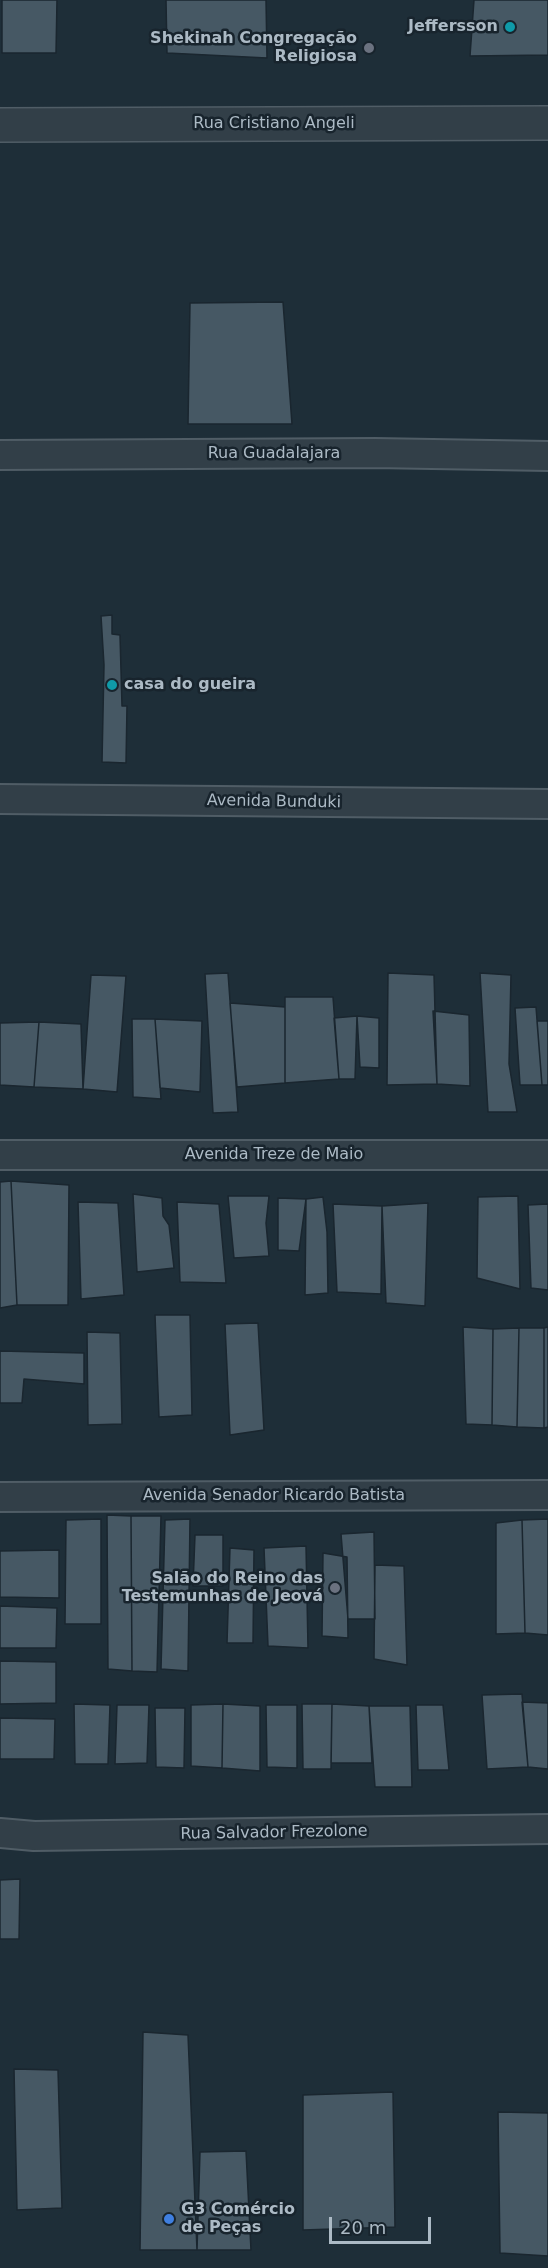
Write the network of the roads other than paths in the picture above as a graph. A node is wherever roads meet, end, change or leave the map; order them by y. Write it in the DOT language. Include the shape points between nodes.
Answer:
graph roads {
  1 [pos="548,123"];
  2 [pos="0,125"];
  3 [pos="0,455"];
  4 [pos="548,456"];
  5 [pos="0,799"];
  6 [pos="548,804"];
  7 [pos="0,1155"];
  8 [pos="548,1155"];
  9 [pos="548,1495"];
  10 [pos="0,1497"];
  11 [pos="548,1829"];
  12 [pos="0,1833"];
  1 -- 2 [label="street, Rua Cristiano Angeli"];
  3 -- 4 [label="street, Rua Guadalajara"];
  5 -- 6 [label="street, Avenida Bunduki"];
  7 -- 8 [label="street, Avenida Treze de Maio"];
  9 -- 10 [label="street, Avenida Senador Ricardo Batista"];
  11 -- 12 [label="street, Rua Salvador Frezolone" via="34,1836"];
}
